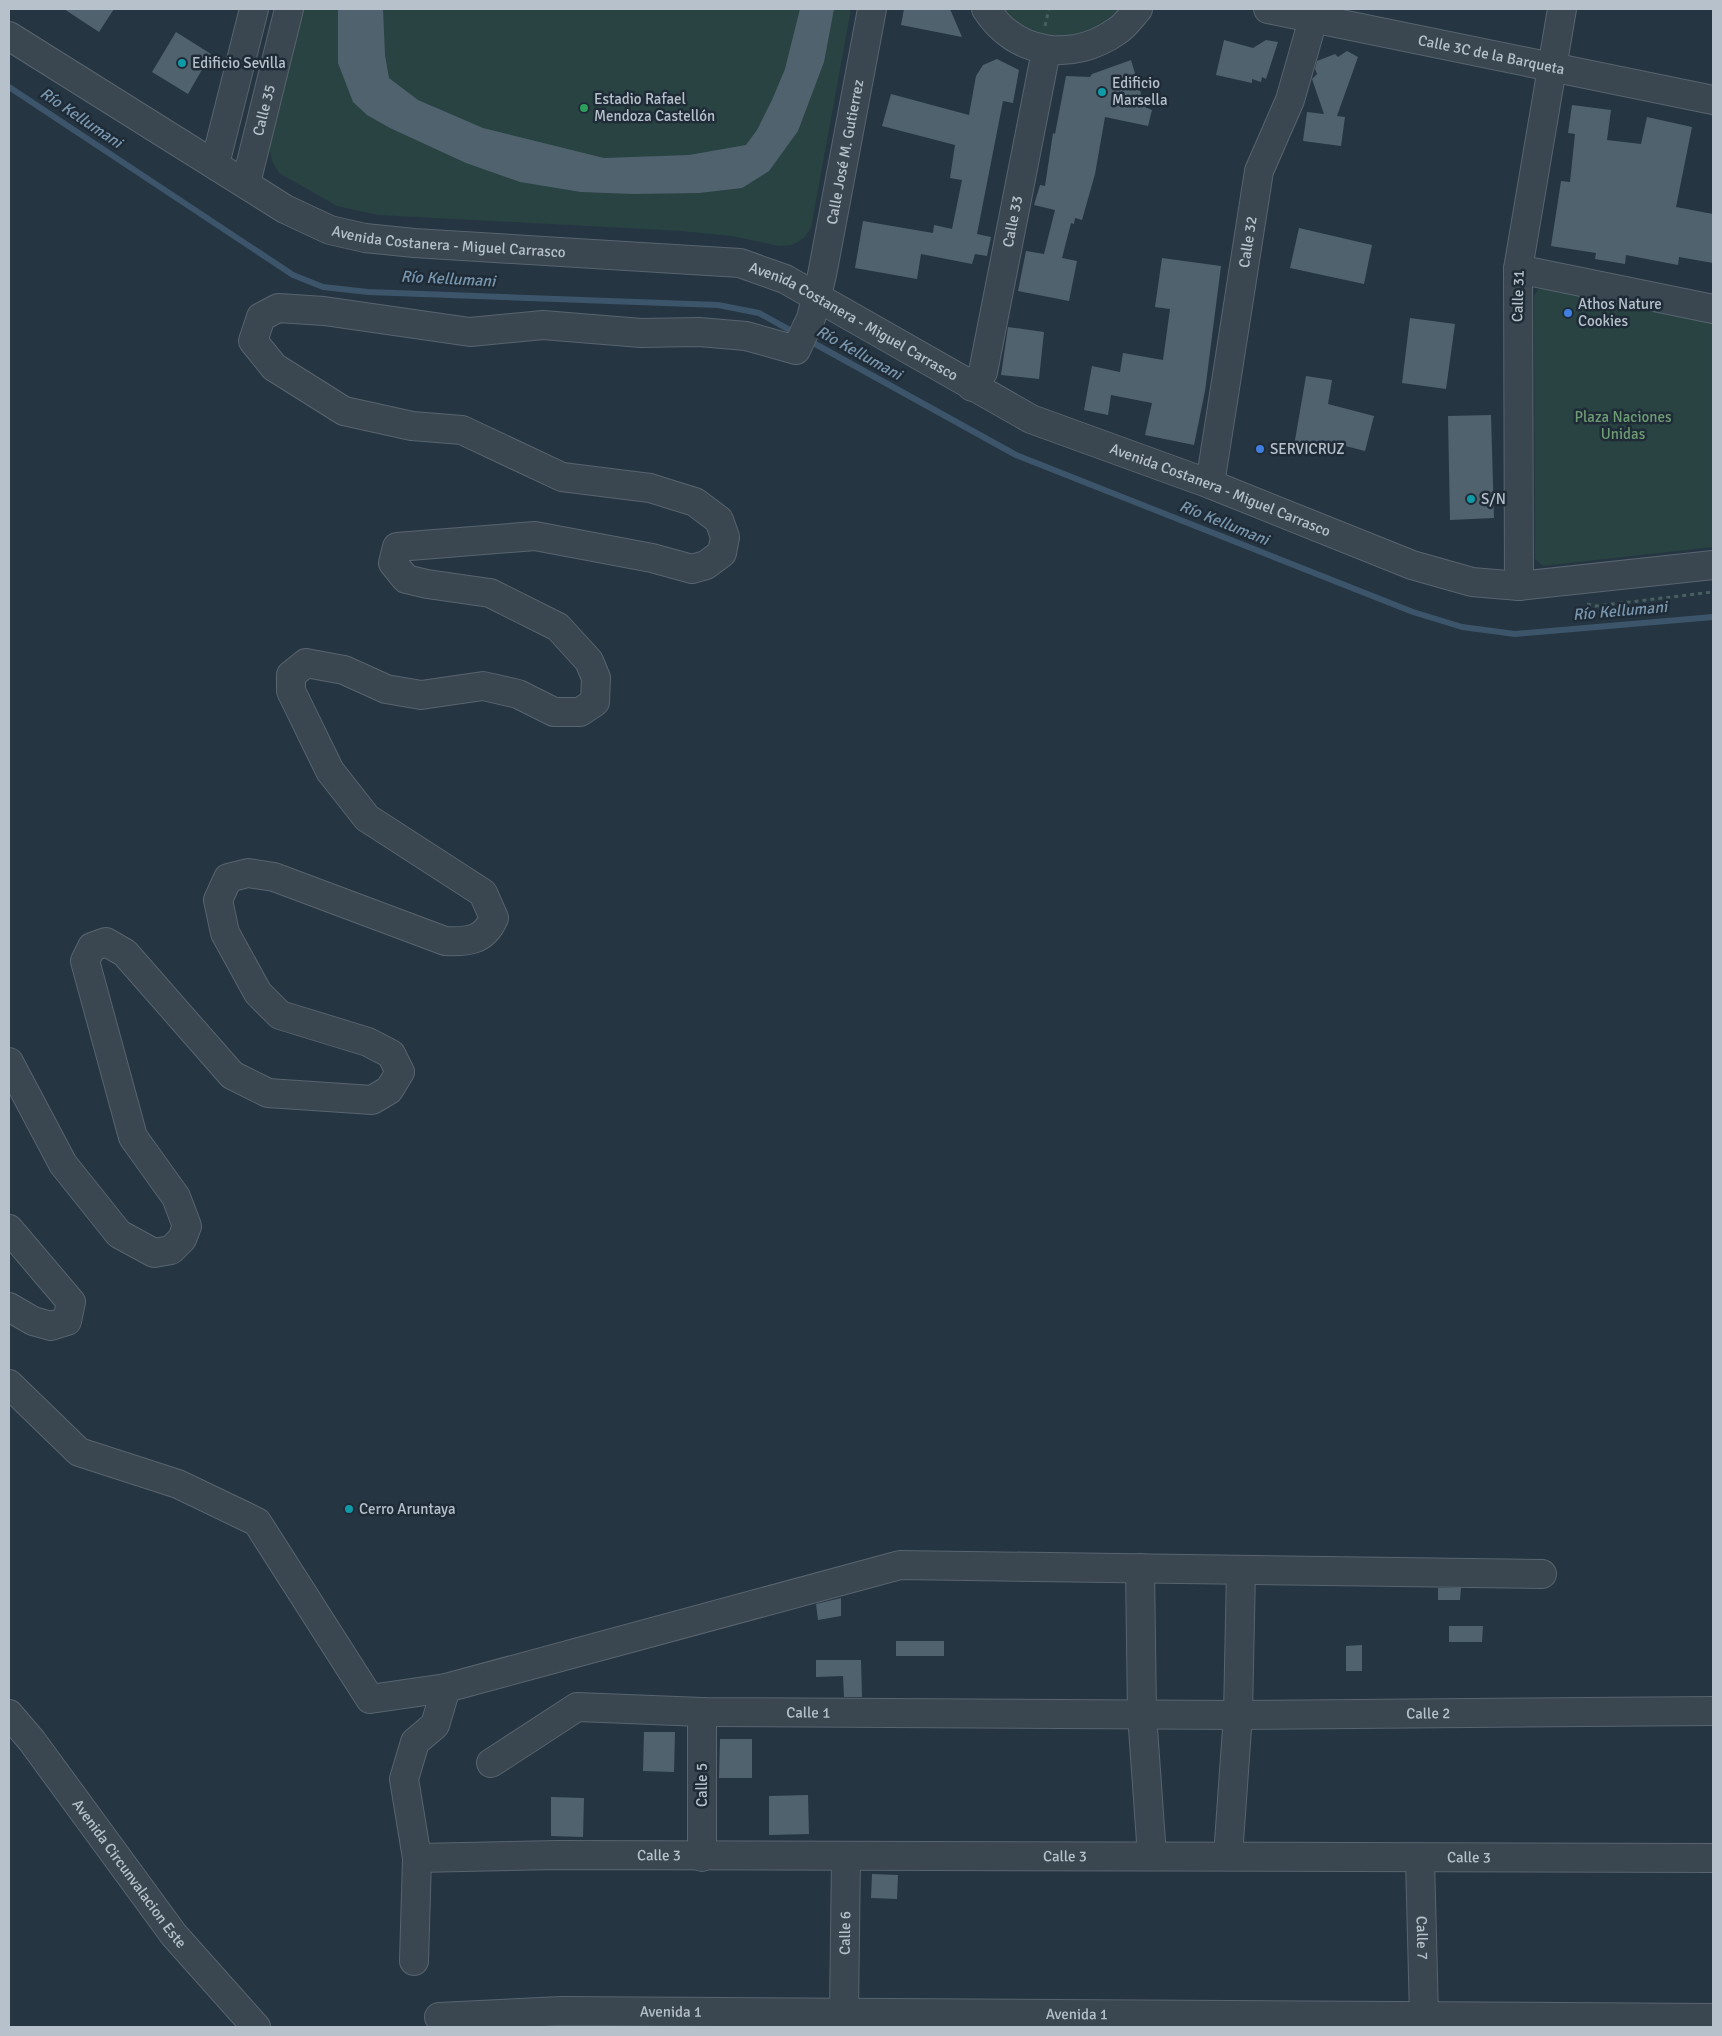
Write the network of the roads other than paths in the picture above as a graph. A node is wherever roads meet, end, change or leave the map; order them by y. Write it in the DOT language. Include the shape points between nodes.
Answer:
graph roads {
  1 [pos="254,9"];
  2 [pos="289,9"];
  3 [pos="872,9"];
  4 [pos="986,9"];
  5 [pos="1138,9"];
  6 [pos="1268,9"];
  7 [pos="1562,9"];
  8 [pos="1315,14"];
  9 [pos="9,36"];
  10 [pos="1046,51"];
  11 [pos="1551,67"];
  12 [pos="1713,100"];
  13 [pos="215,164"];
  14 [pos="246,183"];
  15 [pos="1518,269"];
  16 [pos="814,307"];
  17 [pos="1713,309"];
  18 [pos="972,387"];
  19 [pos="1210,484"];
  20 [pos="1713,565"];
  21 [pos="1519,586"];
  22 [pos="9,1062"];
  23 [pos="9,1229"];
  24 [pos="9,1307"];
  25 [pos="9,1384"];
  26 [pos="1140,1568"];
  27 [pos="1241,1570"];
  28 [pos="1542,1574"];
  29 [pos="446,1688"];
  30 [pos="1713,1711"];
  31 [pos="702,1712"];
  32 [pos="9,1714"];
  33 [pos="1142,1714"];
  34 [pos="1238,1715"];
  35 [pos="491,1763"];
  36 [pos="846,1856"];
  37 [pos="1152,1856"];
  38 [pos="1228,1856"];
  39 [pos="702,1857"];
  40 [pos="417,1858"];
  41 [pos="1713,1858"];
  42 [pos="1420,1859"];
  43 [pos="414,1961"];
  44 [pos="844,2012"];
  45 [pos="1424,2016"];
  46 [pos="439,2017"];
  47 [pos="1713,2018"];
  48 [pos="1065,2020"];
  49 [pos="1247,2021"];
  50 [pos="1651,2023"];
  51 [pos="256,2027"];
  1 -- 13 [label="street"];
  2 -- 14 [label="street, Calle 35"];
  3 -- 16 [label="street, Calle José M. Gutierrez"];
  4 -- 10 [label="street" via="1014,37"];
  5 -- 10 [label="street" via="1119,30 1095,45 1067,51"];
  6 -- 8 [label="street, Calle 3C de la Barqueta"];
  7 -- 11 [label="street, Calle 31"];
  8 -- 11 [label="street, Calle 3C de la Barqueta"];
  8 -- 19 [label="street, Calle 32" via="1290,100 1259,171"];
  9 -- 13 [label="street, Avenida Costanera - Miguel Carrasco"];
  10 -- 18 [label="street, Calle 33" via="983,372"];
  11 -- 12 [label="street, Calle 3C de la Barqueta"];
  11 -- 15 [label="street, Calle 31"];
  13 -- 14 [label="street, Avenida Costanera - Miguel Carrasco"];
  14 -- 16 [label="street, Avenida Costanera - Miguel Carrasco" via="285,209 330,230 365,238 740,263 785,279"];
  15 -- 17 [label="street"];
  15 -- 21 [label="street, Calle 31"];
  16 -- 18 [label="street, Avenida Costanera - Miguel Carrasco"];
  16 -- 22 [label="street, Calle José M. Gutierrez" via="796,350 746,336 699,332 641,334 543,325 470,332 324,311 278,308 261,317 253,341 274,367 344,411 412,426 462,430 562,477 650,488 695,502 719,520 725,537 722,553 706,565 692,569 652,558 535,536 397,548 393,563 406,579 490,593 558,627 590,661 596,678 595,702 580,712 554,712 518,694 483,686 421,695 386,689 344,670 306,663 291,675 291,691 330,771 367,818 483,893 494,918 488,931 467,942 445,941 274,877 248,873 228,878 218,900 225,933 258,993 280,1015 368,1042 391,1054 400,1072 389,1090 372,1100 268,1093 232,1075 124,953 106,942 92,947 85,961 132,1137 176,1197 187,1226 182,1239 170,1250 154,1253 119,1234 63,1164"];
  18 -- 19 [label="street, Avenida Costanera - Miguel Carrasco" via="1031,419"];
  19 -- 21 [label="street, Avenida Costanera - Miguel Carrasco" via="1436,573 1472,582"];
  20 -- 21 [label="street, Avenida Costanera - Miguel Carrasco"];
  23 -- 24 [label="street" via="71,1302 67,1321 50,1326 33,1321"];
  25 -- 29 [label="street" via="79,1452 178,1484 257,1522 370,1699"];
  26 -- 27 [label="street"];
  26 -- 29 [label="street" via="900,1565"];
  26 -- 33 [label="street"];
  27 -- 28 [label="street"];
  27 -- 34 [label="street"];
  29 -- 40 [label="street" via="435,1725 415,1742 404,1779"];
  30 -- 34 [label="street, Calle 2"];
  31 -- 33 [label="street, Calle 1"];
  31 -- 35 [label="street, Calle 1" via="577,1707"];
  31 -- 39 [label="street, Calle 5"];
  32 -- 51 [label="street, Avenida Circunvalacion Este" via="174,1935"];
  33 -- 34 [label="street, Calle 2"];
  33 -- 37 [label="street"];
  34 -- 38 [label="street"];
  36 -- 37 [label="street, Calle 3"];
  36 -- 39 [label="street, Calle 3"];
  36 -- 44 [label="street, Calle 6"];
  37 -- 38 [label="street, Calle 3"];
  38 -- 42 [label="street, Calle 3"];
  39 -- 40 [label="street, Calle 3" via="558,1855"];
  40 -- 43 [label="street"];
  41 -- 42 [label="street, Calle 3"];
  42 -- 45 [label="street, Calle 7"];
  44 -- 46 [label="street, Avenida 1" via="560,2012"];
  44 -- 48 [label="street, Avenida 1"];
  45 -- 49 [label="street, Avenida 1"];
  45 -- 50 [label="street, Avenida 1"];
  47 -- 50 [label="street, Avenida 1"];
  48 -- 49 [label="street, Avenida 1"];
}
